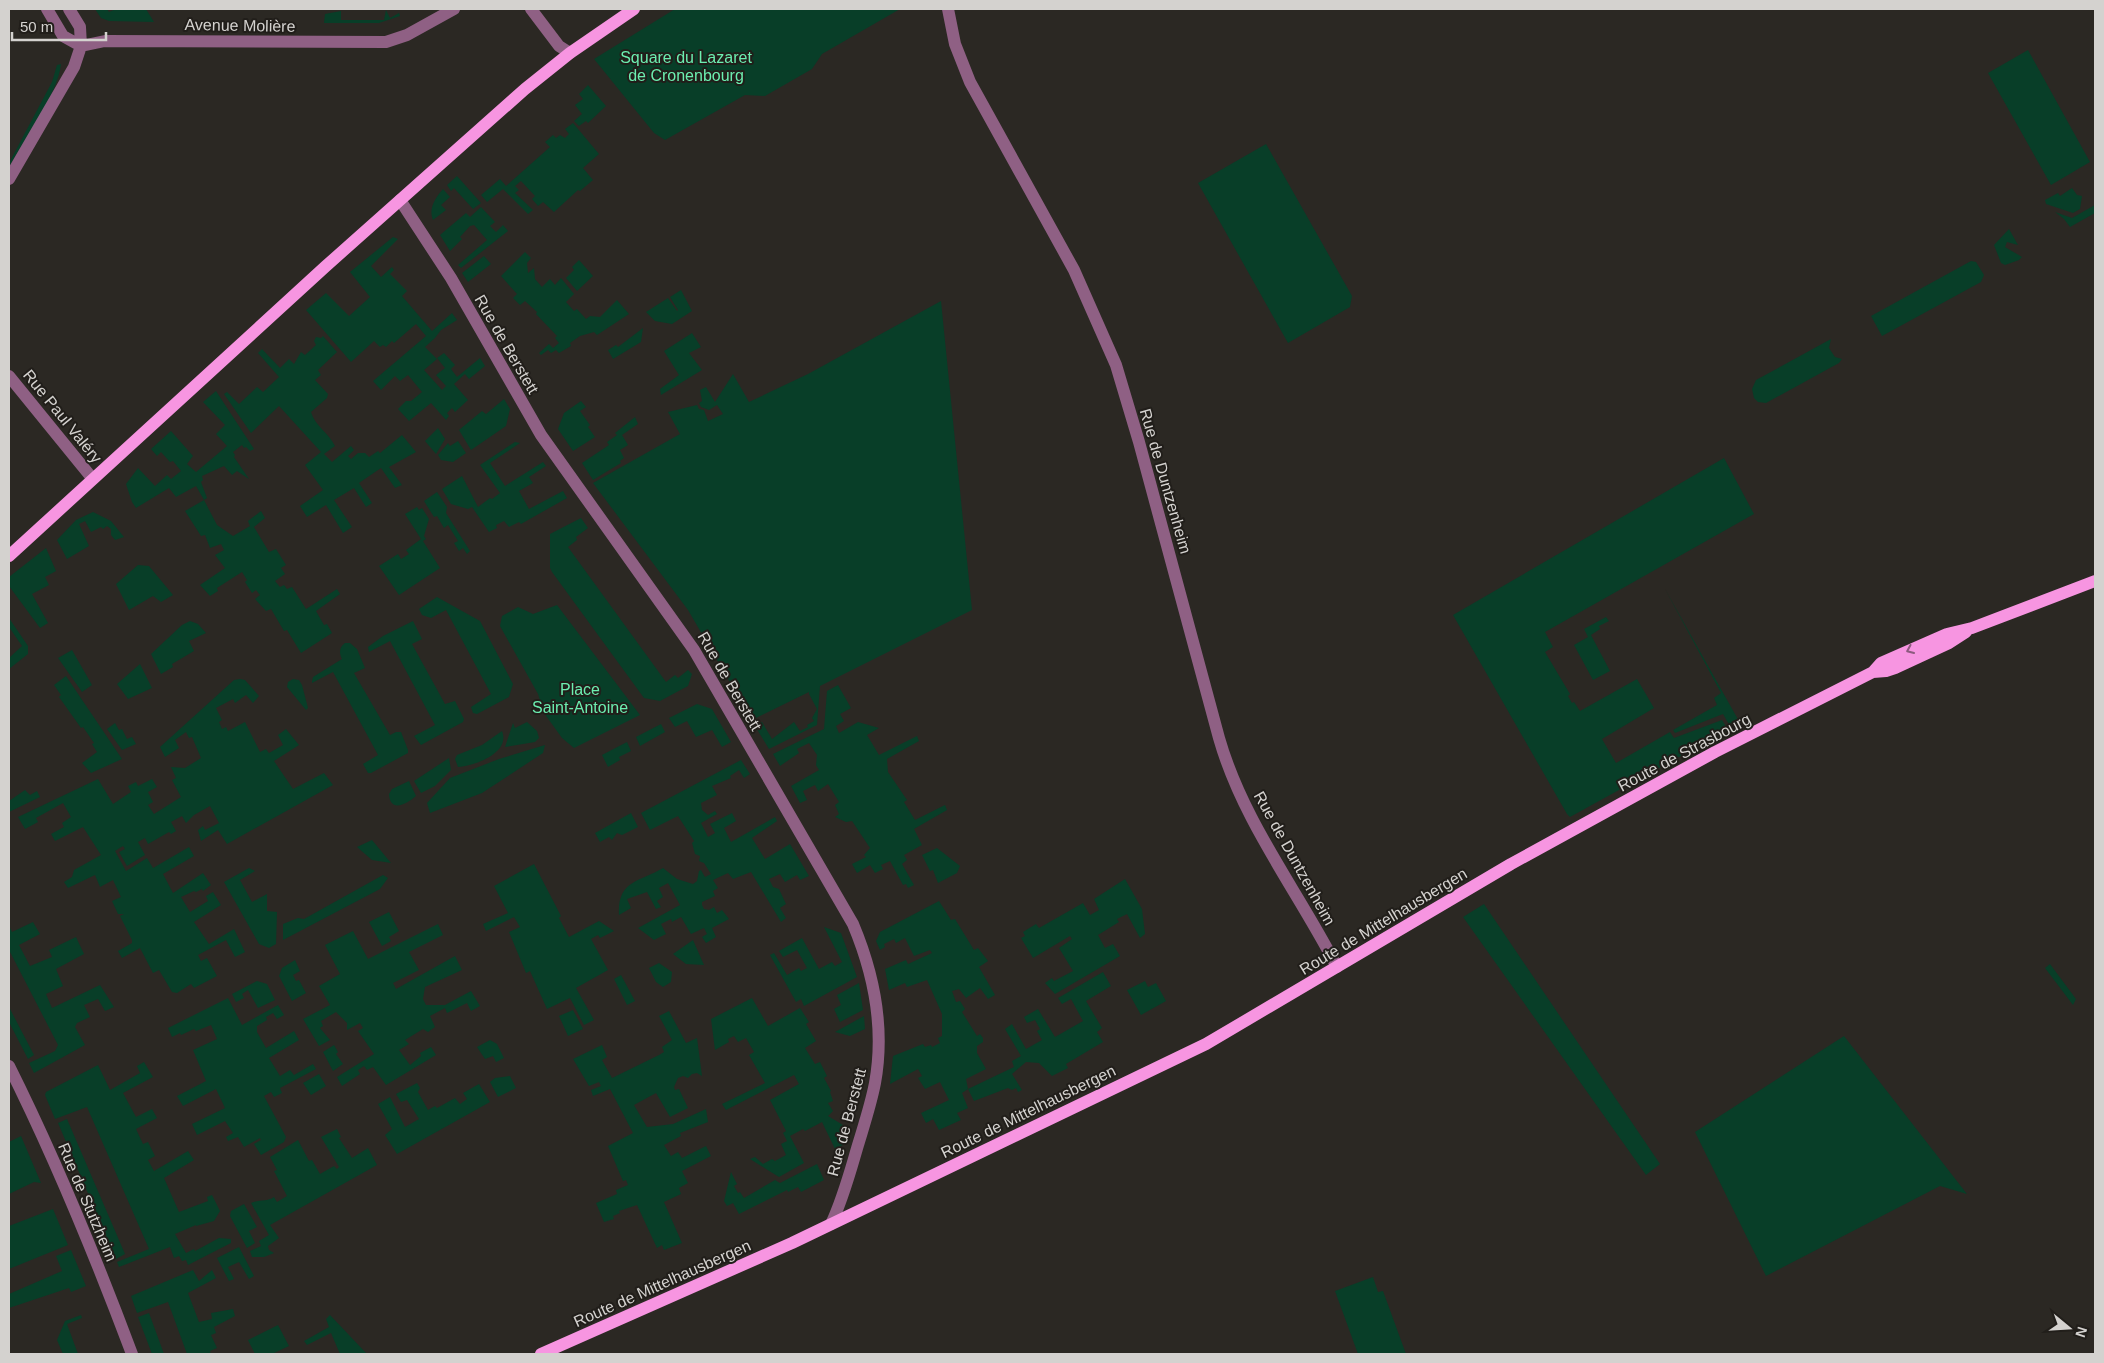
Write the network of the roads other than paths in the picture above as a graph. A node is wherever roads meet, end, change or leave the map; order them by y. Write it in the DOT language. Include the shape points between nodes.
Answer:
graph roads {
  1 [pos="47,9"];
  2 [pos="69,9"];
  3 [pos="454,9"];
  4 [pos="532,9"];
  5 [pos="634,9"];
  6 [pos="948,9"];
  7 [pos="81,46"];
  8 [pos="568,54"];
  9 [pos="9,179"];
  10 [pos="400,200"];
  11 [pos="9,376"];
  12 [pos="92,478"];
  13 [pos="9,556"];
  14 [pos="2095,581"];
  15 [pos="1511,864"];
  16 [pos="1337,967"];
  17 [pos="9,1066"];
  18 [pos="831,1224"];
  19 [pos="132,1354"];
  20 [pos="541,1354"];
  1 -- 7 [label="street" via="63,36"];
  2 -- 7 [label="street" via="80,28"];
  3 -- 7 [label="street, Avenue Molière" via="407,36 386,42 105,41"];
  4 -- 8 [label="street"];
  5 -- 8 [label="main road"];
  6 -- 16 [label="street, Rue de Duntzenheim" via="955,44 970,82 1074,270 1116,366 1140,442 1228,769 1256,828"];
  7 -- 9 [label="street" via="74,67"];
  8 -- 10 [label="main road"];
  10 -- 12 [label="main road"];
  10 -- 18 [label="street, Rue de Berstett" via="451,278 541,435 694,650 853,924 875,991 878,1063 870,1106 843,1196"];
  11 -- 12 [label="street, Rue Paul Valéry"];
  12 -- 13 [label="main road"];
  14 -- 15 [label="main road, Route de Strasbourg" via="1972,628 1947,634 1891,658 1873,672 1715,752"];
  15 -- 16 [label="main road, Route de Mittelhausbergen"];
  16 -- 18 [label="main road, Route de Mittelhausbergen" via="1206,1044"];
  17 -- 19 [label="street, Rue de Stutzheim" via="98,1266"];
  18 -- 20 [label="main road, Route de Mittelhausbergen"];
}
